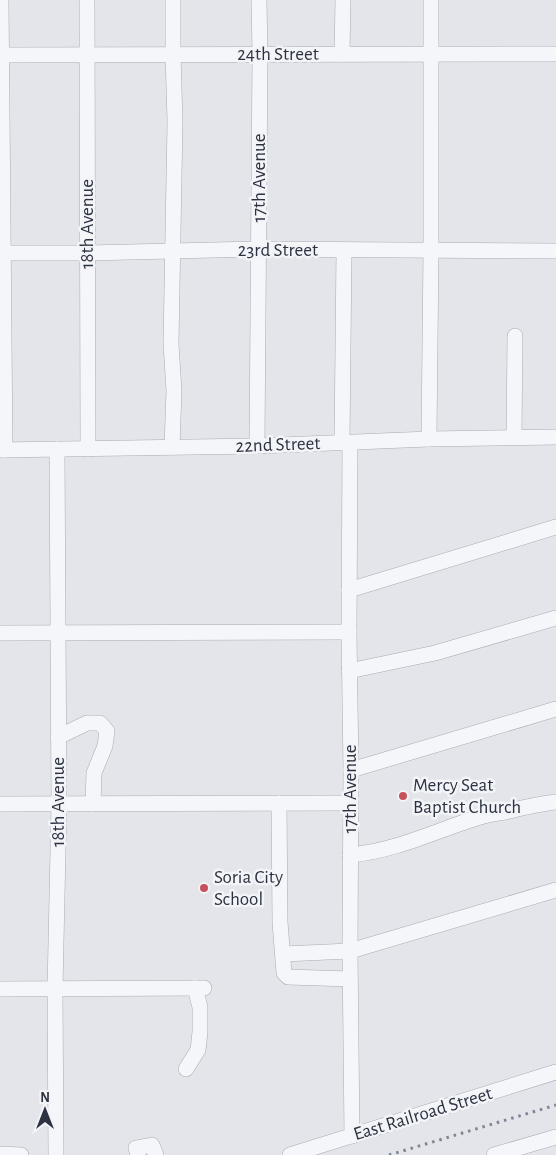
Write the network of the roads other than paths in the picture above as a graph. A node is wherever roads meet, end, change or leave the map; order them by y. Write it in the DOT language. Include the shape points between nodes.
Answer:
graph roads {
  1 [pos="1,0"];
  2 [pos="87,0"];
  3 [pos="173,0"];
  4 [pos="259,0"];
  5 [pos="343,0"];
  6 [pos="431,0"];
  7 [pos="173,54"];
  8 [pos="260,54"];
  9 [pos="342,54"];
  10 [pos="431,54"];
  11 [pos="556,54"];
  12 [pos="1,55"];
  13 [pos="87,55"];
  14 [pos="259,249"];
  15 [pos="344,250"];
  16 [pos="431,250"];
  17 [pos="173,251"];
  18 [pos="556,251"];
  19 [pos="2,253"];
  20 [pos="88,253"];
  21 [pos="515,336"];
  22 [pos="514,437"];
  23 [pos="556,437"];
  24 [pos="429,439"];
  25 [pos="346,443"];
  26 [pos="257,446"];
  27 [pos="172,447"];
  28 [pos="57,449"];
  29 [pos="88,449"];
  30 [pos="2,450"];
  31 [pos="556,527"];
  32 [pos="349,590"];
  33 [pos="556,618"];
  34 [pos="349,632"];
  35 [pos="0,633"];
  36 [pos="57,633"];
  37 [pos="349,671"];
  38 [pos="556,709"];
  39 [pos="58,737"];
  40 [pos="351,770"];
  41 [pos="556,802"];
  42 [pos="350,803"];
  43 [pos="0,804"];
  44 [pos="59,804"];
  45 [pos="93,804"];
  46 [pos="279,804"];
  47 [pos="350,855"];
  48 [pos="556,890"];
  49 [pos="350,951"];
  50 [pos="283,954"];
  51 [pos="350,979"];
  52 [pos="0,989"];
  53 [pos="55,989"];
  54 [pos="186,1069"];
  55 [pos="556,1072"];
  56 [pos="352,1136"];
  57 [pos="556,1137"];
  58 [pos="0,1154"];
  59 [pos="21,1155"];
  60 [pos="56,1155"];
  61 [pos="138,1155"];
  62 [pos="156,1155"];
  63 [pos="290,1155"];
  64 [pos="494,1155"];
  1 -- 12 [label="street"];
  2 -- 13 [label="street, 18th Avenue"];
  3 -- 7 [label="street"];
  4 -- 8 [label="street, 17th Avenue"];
  5 -- 9 [label="street"];
  6 -- 10 [label="street"];
  7 -- 8 [label="street, 24th Street"];
  7 -- 13 [label="street, 24th Street"];
  7 -- 17 [label="street"];
  8 -- 9 [label="street, 24th Street"];
  8 -- 14 [label="street, 17th Avenue"];
  9 -- 10 [label="street, 24th Street"];
  10 -- 11 [label="street, 24th Street"];
  10 -- 16 [label="street"];
  12 -- 13 [label="street, 24th Street"];
  12 -- 19 [label="street"];
  13 -- 20 [label="street, 18th Avenue"];
  14 -- 15 [label="street, 23rd Street"];
  14 -- 17 [label="street, 23rd Street"];
  14 -- 26 [label="street, 17th Avenue"];
  15 -- 16 [label="street, 23rd Street"];
  15 -- 25 [label="street, 17th Avenue"];
  16 -- 18 [label="street, 23rd Street"];
  16 -- 24 [label="street"];
  17 -- 20 [label="street, 23rd Street"];
  17 -- 27 [label="street"];
  19 -- 20 [label="street, 23rd Street"];
  19 -- 30 [label="street"];
  20 -- 29 [label="street, 18th Avenue"];
  21 -- 22 [label="street"];
  22 -- 23 [label="street, 22nd Street"];
  22 -- 24 [label="street, 22nd Street"];
  24 -- 25 [label="street, 22nd Street"];
  25 -- 26 [label="street, 22nd Street"];
  25 -- 32 [label="street, 17th Avenue"];
  26 -- 27 [label="street, 22nd Street"];
  27 -- 29 [label="street, 22nd Street"];
  28 -- 29 [label="street, 22nd Street"];
  28 -- 30 [label="street, 22nd Street"];
  28 -- 36 [label="street, 18th Avenue"];
  31 -- 32 [label="street"];
  32 -- 34 [label="street, 17th Avenue"];
  33 -- 37 [label="street" via="435,653"];
  34 -- 36 [label="street"];
  34 -- 37 [label="street, 17th Avenue"];
  35 -- 36 [label="street"];
  36 -- 39 [label="street, 18th Avenue"];
  37 -- 40 [label="street, 17th Avenue"];
  38 -- 40 [label="street"];
  39 -- 44 [label="street, 18th Avenue"];
  39 -- 45 [label="street" via="87,723 100,723 107,731 105,746 94,773"];
  40 -- 42 [label="street, 17th Avenue"];
  41 -- 47 [label="street" via="481,816 418,839"];
  42 -- 46 [label="street"];
  42 -- 47 [label="street, 17th Avenue"];
  43 -- 44 [label="street"];
  44 -- 45 [label="street"];
  44 -- 53 [label="street, 18th Avenue"];
  45 -- 46 [label="street"];
  46 -- 50 [label="street"];
  47 -- 49 [label="street, 17th Avenue"];
  48 -- 49 [label="street"];
  49 -- 50 [label="street"];
  49 -- 51 [label="street, 17th Avenue"];
  50 -- 51 [label="street" via="284,973 288,977"];
  51 -- 56 [label="street, 17th Avenue"];
  52 -- 53 [label="street"];
  53 -- 54 [label="street" via="200,988 198,1050"];
  53 -- 60 [label="street, 18th Avenue"];
  55 -- 56 [label="street, East Railroad Street"];
  56 -- 63 [label="street, East Railroad Street"];
  57 -- 64 [label="street"];
  58 -- 59 [label="street"];
  61 -- 62 [label="street" via="136,1148 152,1145"];
}
